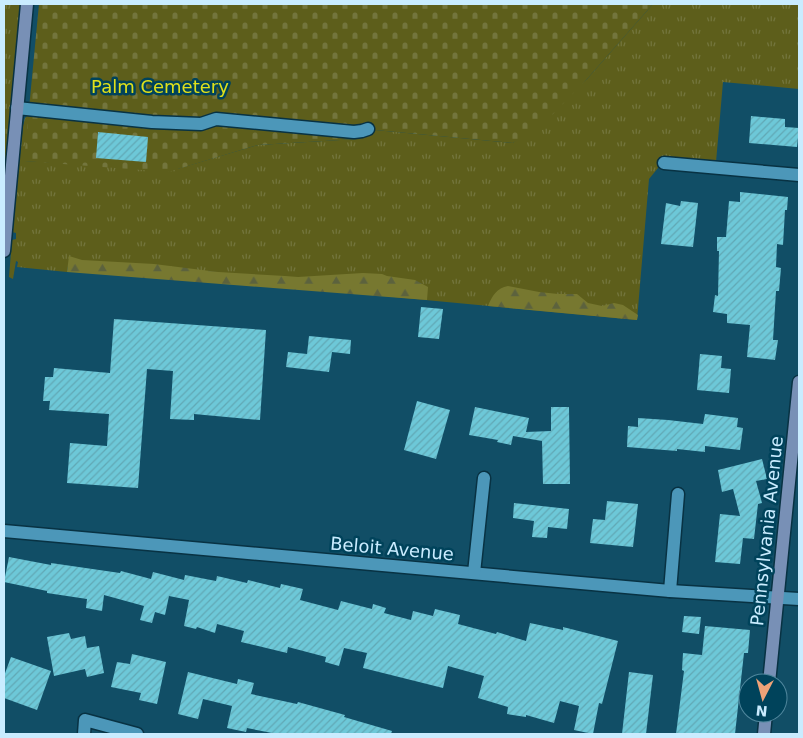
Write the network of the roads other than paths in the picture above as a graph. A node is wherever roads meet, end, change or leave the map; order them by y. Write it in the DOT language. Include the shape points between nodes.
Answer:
graph roads {
  1 [pos="27,4"];
  2 [pos="17,108"];
  3 [pos="368,129"];
  4 [pos="664,163"];
  5 [pos="799,175"];
  6 [pos="4,251"];
  7 [pos="799,382"];
  8 [pos="484,478"];
  9 [pos="678,494"];
  10 [pos="4,531"];
  11 [pos="474,573"];
  12 [pos="670,591"];
  13 [pos="778,597"];
  14 [pos="799,599"];
  15 [pos="770,673"];
  16 [pos="84,734"];
  17 [pos="137,734"];
  1 -- 2 [label="street"];
  2 -- 3 [label="street" via="152,122 201,124 216,119 354,132"];
  2 -- 6 [label="street"];
  4 -- 5 [label="street"];
  7 -- 13 [label="street, Pennsylvania Avenue"];
  8 -- 11 [label="street"];
  9 -- 12 [label="street"];
  10 -- 11 [label="street, Beloit Avenue"];
  11 -- 12 [label="street, Beloit Avenue"];
  12 -- 13 [label="street, Beloit Avenue"];
  13 -- 14 [label="street, Beloit Avenue"];
  13 -- 15 [label="street, Pennsylvania Avenue"];
  16 -- 17 [label="street" via="85,720"];
}
